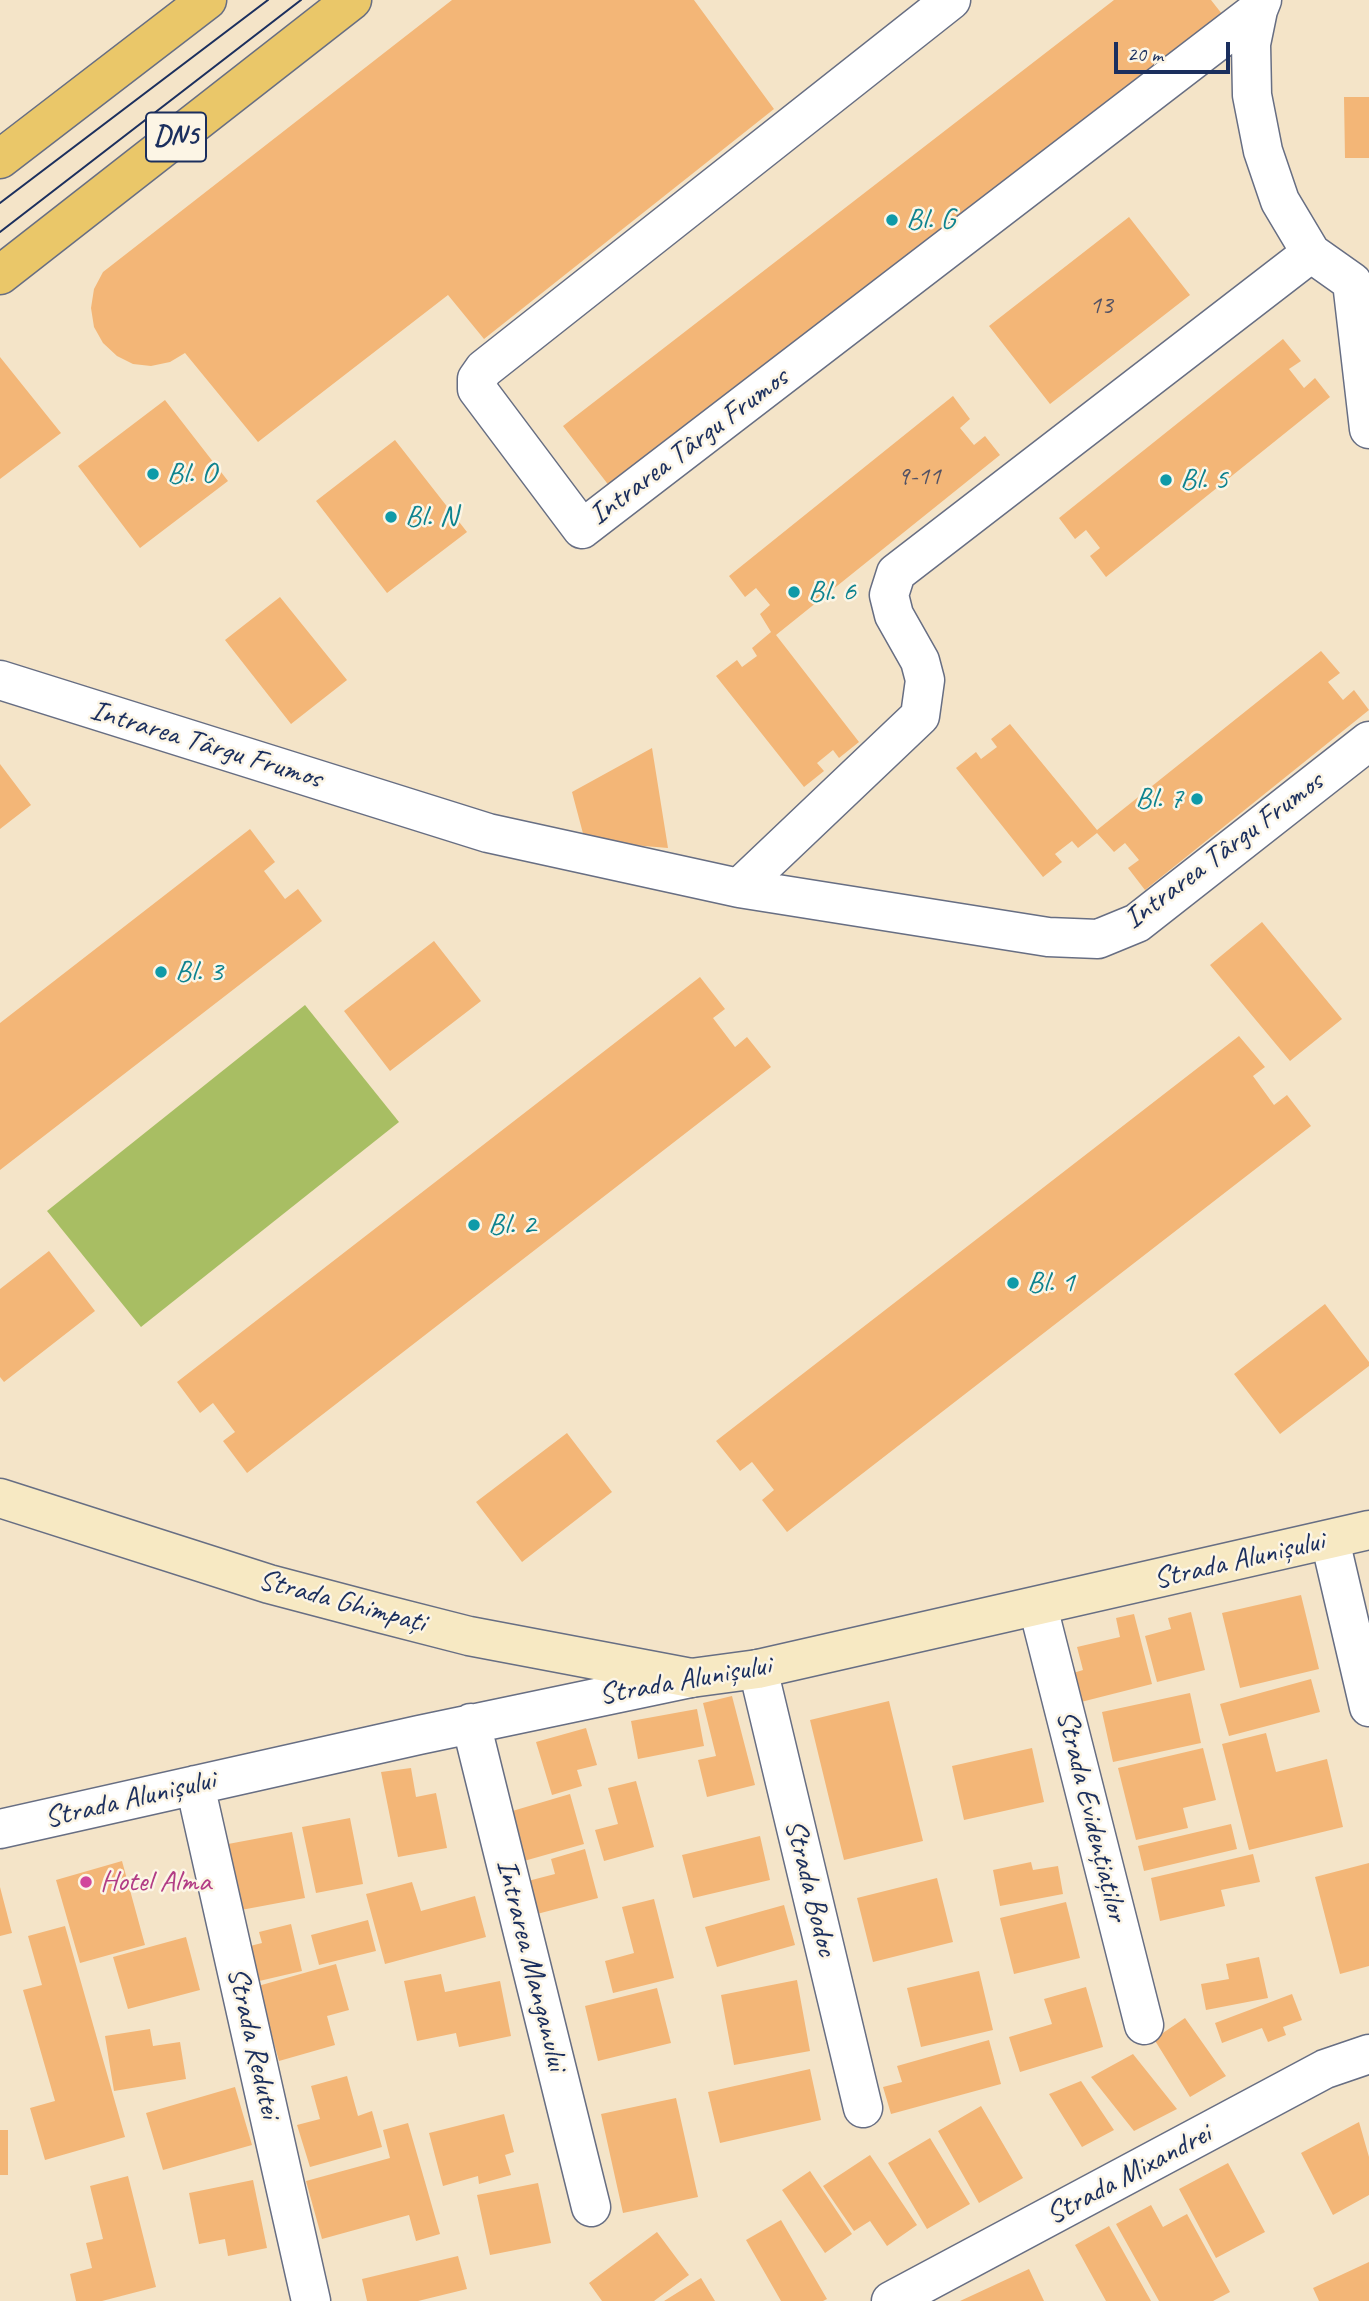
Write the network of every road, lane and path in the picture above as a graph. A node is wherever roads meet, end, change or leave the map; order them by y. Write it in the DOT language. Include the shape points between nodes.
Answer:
graph roads {
  1 [pos="207,0"];
  2 [pos="352,0"];
  3 [pos="951,0"];
  4 [pos="1260,5"];
  5 [pos="0,159"];
  6 [pos="1311,253"];
  7 [pos="0,275"];
  8 [pos="1361,282"];
  9 [pos="1369,429"];
  10 [pos="0,680"];
  11 [pos="1369,741"];
  12 [pos="739,888"];
  13 [pos="0,1498"];
  14 [pos="1369,1531"];
  15 [pos="1330,1540"];
  16 [pos="1038,1607"];
  17 [pos="758,1669"];
  18 [pos="691,1678"];
  19 [pos="1369,1707"];
  20 [pos="471,1724"];
  21 [pos="195,1785"];
  22 [pos="0,1829"];
  23 [pos="1144,2025"];
  24 [pos="1369,2054"];
  25 [pos="863,2108"];
  26 [pos="592,2207"];
  27 [pos="311,2301"];
  28 [pos="891,2301"];
  1 -- 5 [label="main road"];
  2 -- 7 [label="main road, DN5"];
  3 -- 4 [label="street, Intrarea Târgu Frumos" via="477,379 477,390 582,529"];
  4 -- 6 [label="street, Intrarea Târgu Frumos" via="1251,44 1252,96 1263,150 1280,201"];
  6 -- 8 [label="street, Intrarea Târgu Frumos"];
  6 -- 12 [label="street" via="896,573 889,595 894,614 920,661 925,680 920,716"];
  8 -- 9 [label="street, Intrarea Târgu Frumos"];
  10 -- 12 [label="street, Intrarea Târgu Frumos" via="488,833"];
  11 -- 12 [label="street, Intrarea Târgu Frumos" via="1138,923 1098,939 1048,937"];
  13 -- 18 [label="street, Strada Ghimpați" via="269,1584 379,1613 469,1636"];
  14 -- 15 [label="street, Strada Alunișului"];
  15 -- 16 [label="street, Strada Alunișului"];
  15 -- 19 [label="street"];
  16 -- 17 [label="street, Strada Alunișului"];
  16 -- 23 [label="street, Strada Evidențiaților"];
  17 -- 18 [label="street, Strada Alunișului"];
  17 -- 25 [label="street, Strada Bodoc"];
  18 -- 20 [label="street, Strada Alunișului"];
  20 -- 21 [label="street, Strada Alunișului"];
  20 -- 26 [label="street, Intrarea Manganului"];
  21 -- 22 [label="street, Strada Alunișului"];
  21 -- 27 [label="street, Strada Redutei"];
  24 -- 28 [label="street, Strada Mixandrei" via="1325,2069"];
}
